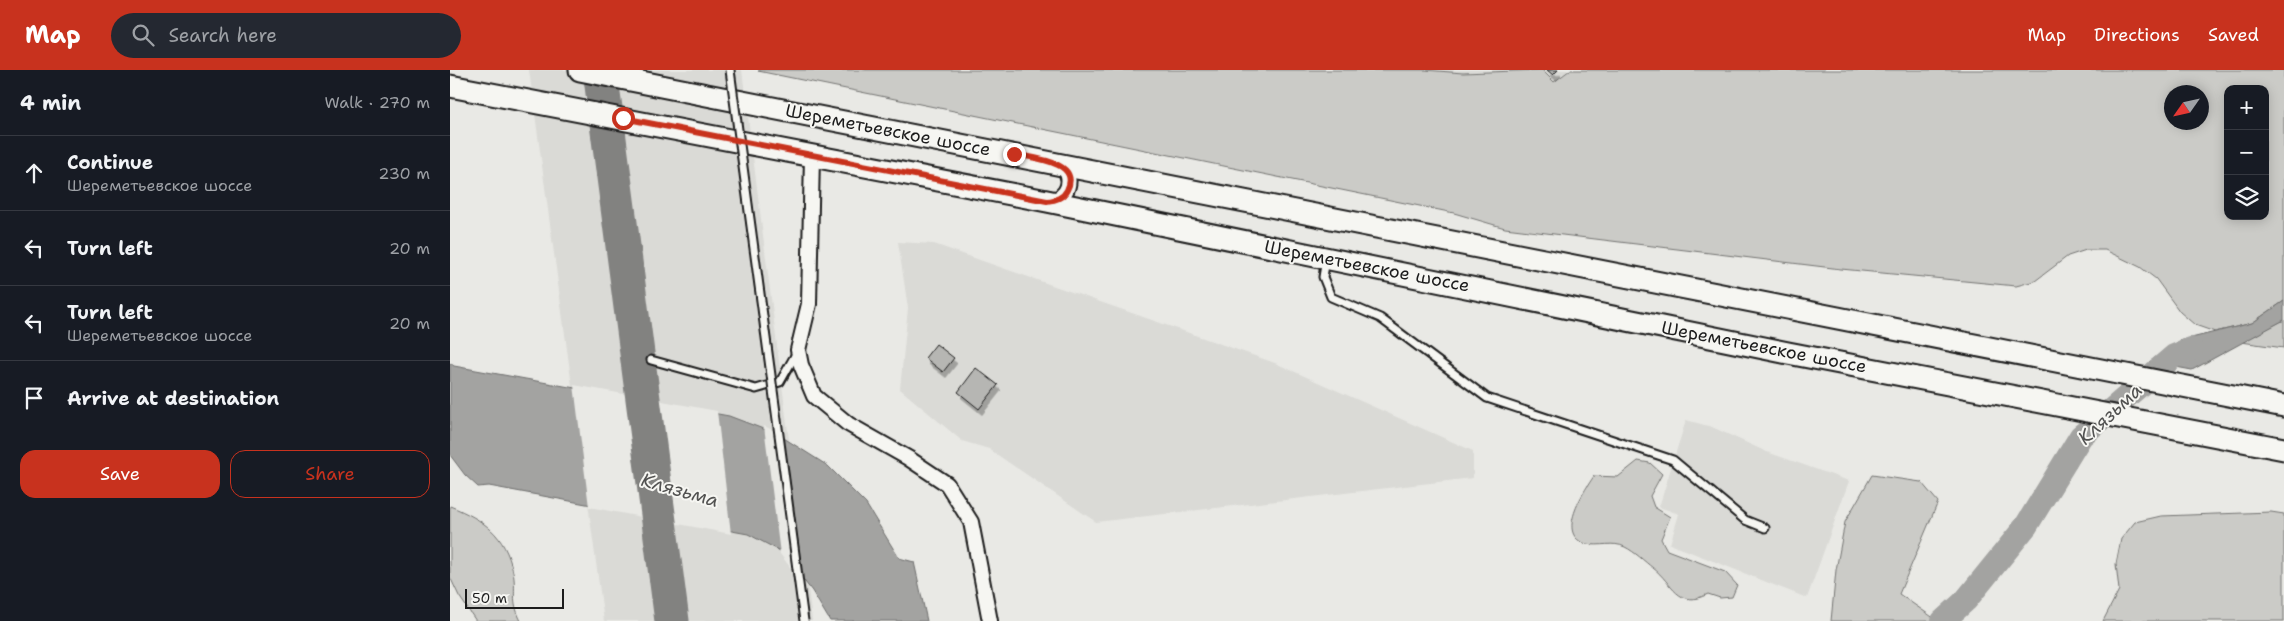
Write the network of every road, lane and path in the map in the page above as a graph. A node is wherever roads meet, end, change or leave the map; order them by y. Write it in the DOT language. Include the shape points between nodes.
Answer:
graph roads {
  1 [pos="580,70"];
  2 [pos="730,70"];
  3 [pos="450,86"];
  4 [pos="812,155"];
  5 [pos="1052,162"];
  6 [pos="1047,201"];
  7 [pos="1326,258"];
  8 [pos="798,350"];
  9 [pos="651,360"];
  10 [pos="2284,406"];
  11 [pos="2284,448"];
  12 [pos="1765,528"];
  13 [pos="804,621"];
  14 [pos="990,621"];
  1 -- 5 [label="main road, Шереметьевское шоссе"];
  2 -- 13 [label="lane, bridge"];
  3 -- 4 [label="main road, Шереметьевское шоссе"];
  4 -- 6 [label="main road, Шереметьевское шоссе"];
  4 -- 8 [label="street" via="809,304"];
  5 -- 6 [label="street" via="1066,171 1068,188 1056,200"];
  5 -- 10 [label="main road, Шереметьевское шоссе"];
  6 -- 7 [label="main road, Шереметьевское шоссе"];
  7 -- 11 [label="main road, Шереметьевское шоссе" via="1788,353"];
  7 -- 12 [label="lane" via="1323,277 1331,297 1380,318 1487,398 1673,460 1745,520"];
  8 -- 9 [label="lane" via="780,382 756,389"];
  8 -- 14 [label="street" via="814,396 848,424 947,484 971,522"];
}
